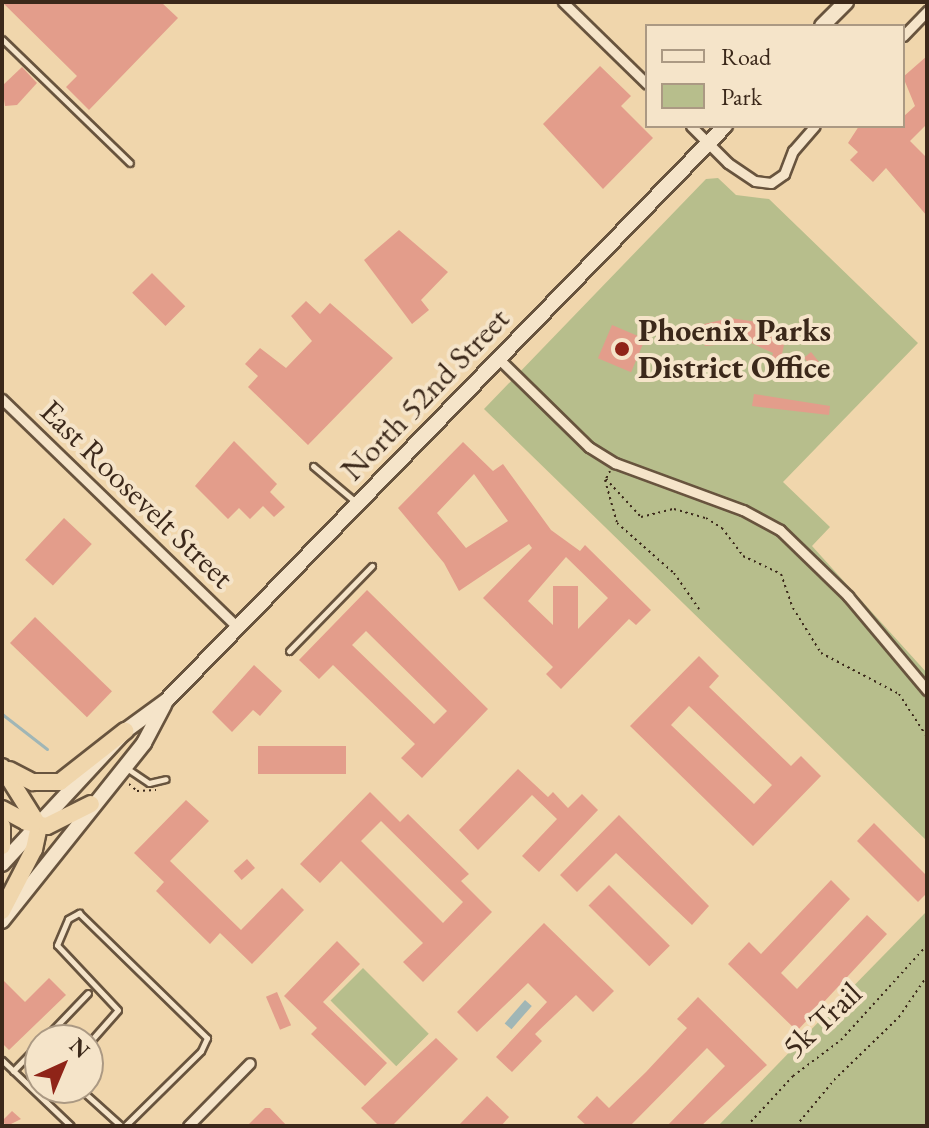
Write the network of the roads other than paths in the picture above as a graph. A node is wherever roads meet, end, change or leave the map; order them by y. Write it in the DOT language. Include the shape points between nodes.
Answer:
graph roads {
  1 [pos="563,2"];
  2 [pos="846,2"];
  3 [pos="927,11"];
  4 [pos="824,24"];
  5 [pos="905,34"];
  6 [pos="2,39"];
  7 [pos="645,82"];
  8 [pos="693,128"];
  9 [pos="723,128"];
  10 [pos="813,128"];
  11 [pos="708,143"];
  12 [pos="130,163"];
  13 [pos="499,359"];
  14 [pos="2,399"];
  15 [pos="313,466"];
  16 [pos="357,503"];
  17 [pos="372,566"];
  18 [pos="236,626"];
  19 [pos="289,651"];
  20 [pos="927,690"];
  21 [pos="166,701"];
  22 [pos="125,731"];
  23 [pos="2,766"];
  24 [pos="124,773"];
  25 [pos="166,779"];
  26 [pos="91,804"];
  27 [pos="2,809"];
  28 [pos="2,826"];
  29 [pos="39,826"];
  30 [pos="2,846"];
  31 [pos="2,864"];
  32 [pos="2,911"];
  33 [pos="2,921"];
  34 [pos="88,993"];
  35 [pos="58,1024"];
  36 [pos="104,1026"];
  37 [pos="2,1060"];
  38 [pos="24,1060"];
  39 [pos="250,1063"];
  40 [pos="13,1071"];
  41 [pos="98,1104"];
  42 [pos="71,1126"];
  43 [pos="123,1126"];
  44 [pos="188,1126"];
  1 -- 7 [label="street"];
  2 -- 4 [label="main road"];
  3 -- 5 [label="street"];
  6 -- 12 [label="lane"];
  8 -- 11 [label="street"];
  9 -- 11 [label="main road, North 52nd Street"];
  10 -- 11 [label="street" via="793,151 784,174 771,183 755,181"];
  11 -- 13 [label="main road, North 52nd Street"];
  13 -- 16 [label="main road, North 52nd Street"];
  13 -- 20 [label="street" via="589,447 615,463 773,525 848,596"];
  14 -- 18 [label="street, East Roosevelt Street"];
  15 -- 16 [label="lane"];
  16 -- 18 [label="main road, North 52nd Street"];
  17 -- 19 [label="lane"];
  18 -- 21 [label="main road, North 52nd Street"];
  21 -- 22 [label="main road, North 52nd Street"];
  21 -- 24 [label="main road, North 52nd Street"];
  22 -- 23 [label="highway" via="60,782 33,782"];
  22 -- 29 [label="main road, North 52nd Street"];
  23 -- 29 [label="highway"];
  24 -- 25 [label="lane" via="149,783"];
  24 -- 26 [label="main road, North 52nd Street"];
  26 -- 29 [label="highway" via="68,819"];
  26 -- 33 [label="main road, North 52nd Street"];
  27 -- 29 [label="highway"];
  28 -- 30 [label="highway"];
  29 -- 31 [label="main road, North 52nd Street"];
  29 -- 32 [label="highway" via="34,849"];
  34 -- 35 [label="lane"];
  36 -- 43 [label="lane" via="118,1010 57,945 68,919 79,913 204,1029 207,1038 201,1051"];
  37 -- 40 [label="lane"];
  38 -- 40 [label="lane"];
  39 -- 44 [label="street"];
  40 -- 42 [label="lane"];
  41 -- 43 [label="lane"];
}
